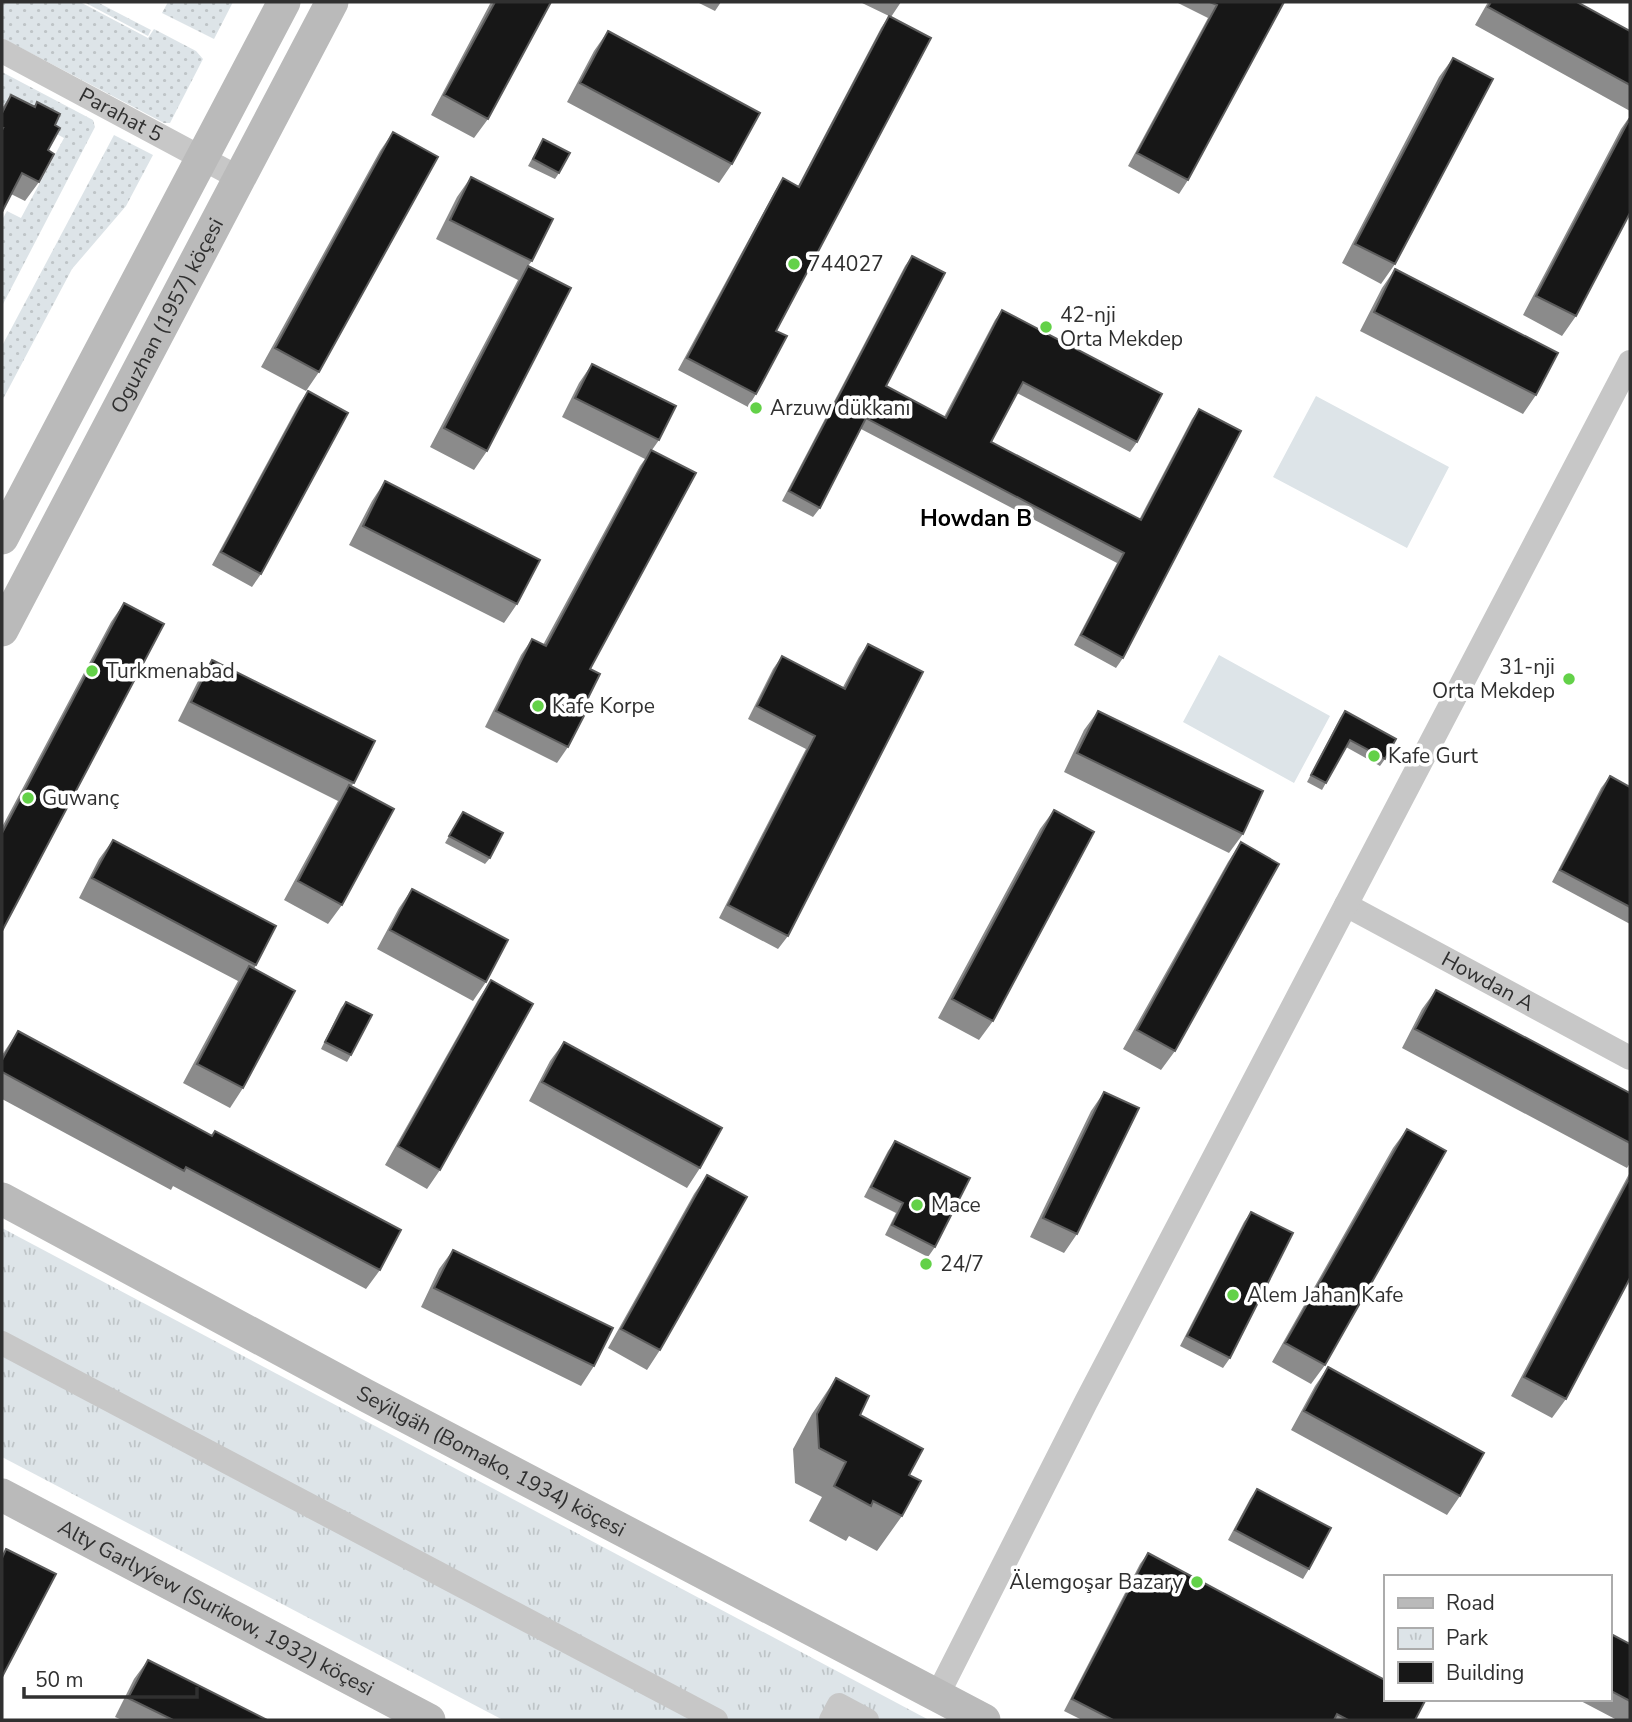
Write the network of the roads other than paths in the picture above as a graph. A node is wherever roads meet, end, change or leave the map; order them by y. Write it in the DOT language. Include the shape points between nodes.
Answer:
graph roads {
  1 [pos="284,2"];
  2 [pos="332,2"];
  3 [pos="2,51"];
  4 [pos="202,158"];
  5 [pos="239,178"];
  6 [pos="1630,362"];
  7 [pos="2,538"];
  8 [pos="2,630"];
  9 [pos="1346,905"];
  10 [pos="1630,1058"];
  11 [pos="2,1199"];
  12 [pos="2,1343"];
  13 [pos="2,1495"];
  14 [pos="937,1696"];
  15 [pos="429,1720"];
  16 [pos="716,1720"];
  17 [pos="831,1720"];
  18 [pos="867,1720"];
  19 [pos="984,1720"];
  1 -- 4 [label="street, Oguzhan (1957) köçesi"];
  2 -- 5 [label="street, Oguzhan (1957) köçesi"];
  3 -- 4 [label="street, Parahat 5"];
  4 -- 5 [label="street, Parahat 5"];
  4 -- 7 [label="street, Oguzhan (1957) köçesi"];
  5 -- 8 [label="street, Oguzhan (1957) köçesi"];
  6 -- 9 [label="street"];
  9 -- 10 [label="street, Howdan A"];
  9 -- 14 [label="street"];
  11 -- 14 [label="street, Seýilgäh (Bomako, 1934) köçesi"];
  12 -- 16 [label="street"];
  13 -- 15 [label="street, Alty Garlyýew (Surikow, 1932) köçesi"];
  14 -- 19 [label="street, Seýilgäh (Bomako, 1934) köçesi"];
  17 -- 18 [label="street" via="839,1705"];
}
